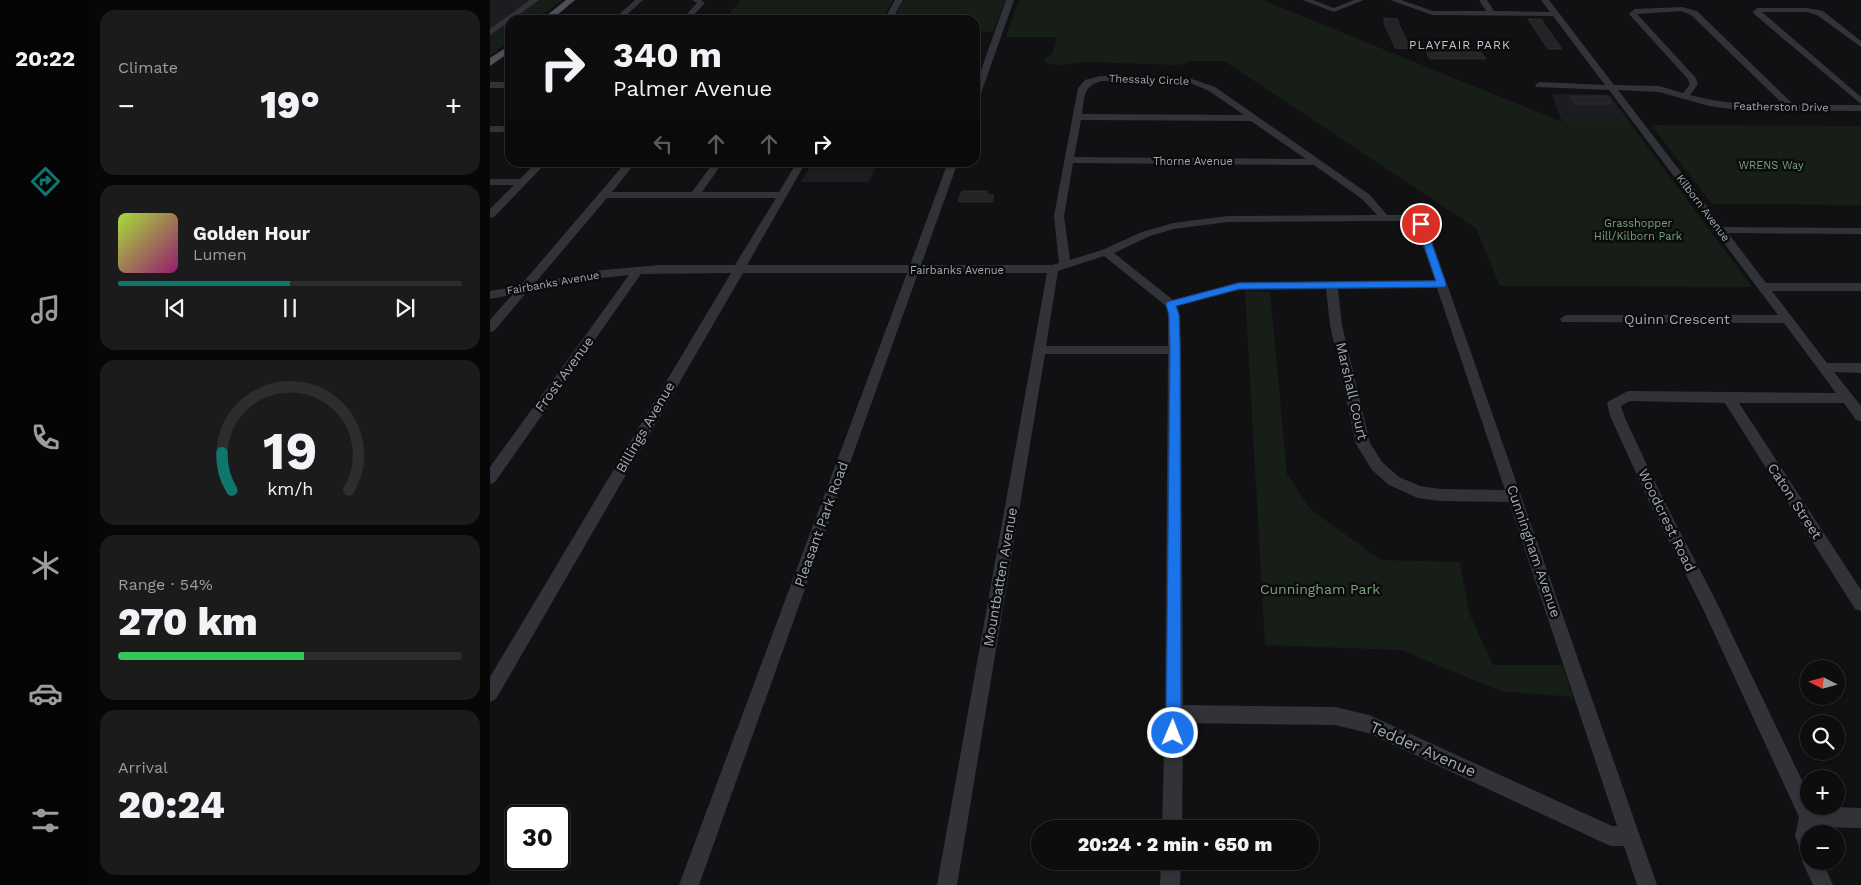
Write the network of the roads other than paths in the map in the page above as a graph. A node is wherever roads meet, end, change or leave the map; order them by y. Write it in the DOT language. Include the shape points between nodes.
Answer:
graph roads {
  1 [pos="535,0"];
  2 [pos="571,0"];
  3 [pos="640,0"];
  4 [pos="899,0"];
  5 [pos="1010,0"];
  6 [pos="1306,0"];
  7 [pos="1360,0"];
  8 [pos="1394,0"];
  9 [pos="1483,0"];
  10 [pos="1545,0"];
  11 [pos="698,1"];
  12 [pos="1491,14"];
  13 [pos="1556,14"];
  14 [pos="515,15"];
  15 [pos="552,15"];
  16 [pos="623,15"];
  17 [pos="688,15"];
  18 [pos="891,15"];
  19 [pos="505,22"];
  20 [pos="490,33"];
  21 [pos="1861,45"];
  22 [pos="505,52"];
  23 [pos="490,63"];
  24 [pos="1532,75"];
  25 [pos="490,85"];
  26 [pos="505,85"];
  27 [pos="980,85"];
  28 [pos="1612,87"];
  29 [pos="1685,96"];
  30 [pos="1861,101"];
  31 [pos="1792,108"];
  32 [pos="1861,108"];
  33 [pos="1077,117"];
  34 [pos="1254,118"];
  35 [pos="490,129"];
  36 [pos="505,129"];
  37 [pos="1070,160"];
  38 [pos="1315,162"];
  39 [pos="538,167"];
  40 [pos="628,167"];
  41 [pos="715,167"];
  42 [pos="799,167"];
  43 [pos="951,167"];
  44 [pos="490,182"];
  45 [pos="524,182"];
  46 [pos="604,195"];
  47 [pos="695,195"];
  48 [pos="782,196"];
  49 [pos="490,216"];
  50 [pos="1417,218"];
  51 [pos="1384,219"];
  52 [pos="1720,230"];
  53 [pos="1861,231"];
  54 [pos="1106,252"];
  55 [pos="1059,268"];
  56 [pos="739,270"];
  57 [pos="913,270"];
  58 [pos="638,271"];
  59 [pos="1442,284"];
  60 [pos="1332,287"];
  61 [pos="1762,287"];
  62 [pos="1861,287"];
  63 [pos="525,288"];
  64 [pos="490,295"];
  65 [pos="1171,304"];
  66 [pos="1788,319"];
  67 [pos="1566,320"];
  68 [pos="490,328"];
  69 [pos="1039,350"];
  70 [pos="1175,350"];
  71 [pos="1823,367"];
  72 [pos="1861,368"];
  73 [pos="1729,398"];
  74 [pos="1847,398"];
  75 [pos="1861,416"];
  76 [pos="490,478"];
  77 [pos="1515,496"];
  78 [pos="1861,604"];
  79 [pos="490,693"];
  80 [pos="1174,714"];
  81 [pos="1809,817"];
  82 [pos="1861,818"];
  83 [pos="1172,820"];
  84 [pos="1807,825"];
  85 [pos="1631,836"];
  86 [pos="1171,870"];
  87 [pos="1816,870"];
  88 [pos="689,885"];
  89 [pos="947,885"];
  90 [pos="1170,885"];
  91 [pos="1647,885"];
  92 [pos="1824,885"];
  1 -- 14 [label="street"];
  2 -- 15 [label="main road"];
  3 -- 16 [label="street"];
  4 -- 18 [label="street"];
  5 -- 27 [label="street"];
  6 -- 7 [label="street" via="1334,10"];
  8 -- 12 [label="street" via="1432,13"];
  9 -- 12 [label="street"];
  10 -- 13 [label="street, Kilborn Avenue"];
  11 -- 17 [label="street"];
  12 -- 13 [label="street"];
  13 -- 28 [label="street, Kilborn Avenue"];
  19 -- 20 [label="street"];
  21 -- 30 [label="street" via="1820,13 1807,10 1757,12"];
  22 -- 23 [label="main road"];
  24 -- 28 [label="street, Featherston Drive" via="1541,91 1546,92 1554,92 1553,87"];
  25 -- 26 [label="street"];
  28 -- 29 [label="street, Featherston Drive" via="1659,89"];
  28 -- 52 [label="street, Kilborn Avenue"];
  29 -- 31 [label="street, Featherston Drive" via="1724,106"];
  29 -- 31 [label="street" via="1694,84 1691,78 1633,14 1635,11 1682,9 1694,13"];
  31 -- 32 [label="street, Featherston Drive"];
  33 -- 34 [label="street"];
  33 -- 34 [label="street, Thessaly Circle" via="1082,88 1100,78 1189,80 1212,89"];
  33 -- 37 [label="street, Thessaly Circle"];
  34 -- 38 [label="street, Thessaly Circle"];
  35 -- 36 [label="street"];
  37 -- 38 [label="street, Thorne Avenue"];
  37 -- 55 [label="street, Thessaly Circle" via="1059,216 1064,248"];
  38 -- 51 [label="street, Thessaly Circle" via="1366,197"];
  39 -- 45 [label="street"];
  40 -- 46 [label="street"];
  41 -- 47 [label="street"];
  42 -- 48 [label="street, Billings Avenue"];
  43 -- 57 [label="street, Pleasant Park Road"];
  44 -- 45 [label="street"];
  45 -- 49 [label="street"];
  46 -- 47 [label="street"];
  46 -- 63 [label="street"];
  47 -- 48 [label="street"];
  48 -- 56 [label="street, Billings Avenue"];
  50 -- 51 [label="street, Fairbanks Avenue"];
  50 -- 59 [label="street, Cunningham Avenue"];
  51 -- 54 [label="street, Fairbanks Avenue" via="1201,221 1146,234"];
  52 -- 53 [label="street"];
  52 -- 61 [label="street, Kilborn Avenue"];
  54 -- 55 [label="street, Fairbanks Avenue"];
  54 -- 65 [label="street"];
  55 -- 57 [label="street, Fairbanks Avenue"];
  55 -- 69 [label="street, Mountbatten Avenue"];
  56 -- 57 [label="street, Fairbanks Avenue"];
  56 -- 58 [label="street, Fairbanks Avenue"];
  56 -- 79 [label="street, Billings Avenue"];
  57 -- 88 [label="street, Pleasant Park Road"];
  58 -- 63 [label="street, Fairbanks Avenue"];
  58 -- 76 [label="street, Frost Avenue"];
  59 -- 60 [label="street"];
  59 -- 77 [label="street, Cunningham Avenue"];
  60 -- 65 [label="street" via="1239,286"];
  60 -- 77 [label="street, Marshall Court" via="1336,325 1363,444 1376,466 1394,481 1418,492"];
  61 -- 62 [label="street"];
  61 -- 66 [label="street, Kilborn Avenue"];
  63 -- 64 [label="street, Fairbanks Avenue"];
  63 -- 68 [label="street"];
  65 -- 70 [label="street"];
  66 -- 67 [label="street, Quinn Crescent"];
  66 -- 71 [label="street, Kilborn Avenue"];
  69 -- 70 [label="street"];
  69 -- 89 [label="street, Mountbatten Avenue"];
  70 -- 80 [label="street"];
  71 -- 72 [label="street"];
  71 -- 74 [label="street, Kilborn Avenue"];
  73 -- 74 [label="street, Woodcrest Road"];
  73 -- 78 [label="street, Caton Street"];
  73 -- 81 [label="street, Woodcrest Road" via="1628,396 1614,404 1655,499 1709,604"];
  74 -- 75 [label="street, Kilborn Avenue"];
  77 -- 85 [label="street, Cunningham Avenue"];
  80 -- 83 [label="street"];
  80 -- 85 [label="street, Tedder Avenue" via="1335,716 1369,724 1611,836"];
  81 -- 82 [label="street"];
  81 -- 84 [label="street"];
  85 -- 91 [label="street, Cunningham Avenue"];
  86 -- 90 [label="street"];
  87 -- 92 [label="street"];
}
